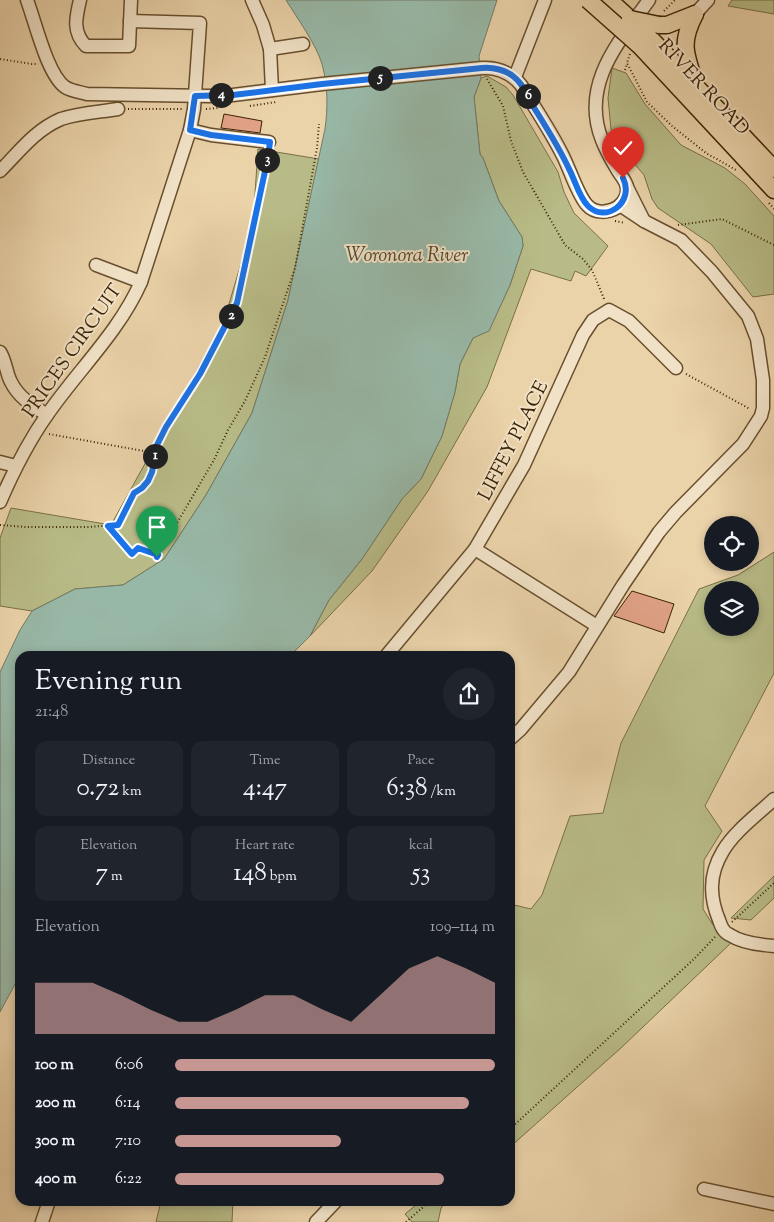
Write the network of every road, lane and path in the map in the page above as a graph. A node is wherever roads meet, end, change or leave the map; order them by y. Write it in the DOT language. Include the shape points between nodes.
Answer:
graph roads {
  1 [pos="28,0"];
  2 [pos="80,0"];
  3 [pos="131,0"];
  4 [pos="252,0"];
  5 [pos="545,0"];
  6 [pos="588,0"];
  7 [pos="609,0"];
  8 [pos="650,0"];
  9 [pos="708,0"];
  10 [pos="695,14"];
  11 [pos="130,21"];
  12 [pos="645,41"];
  13 [pos="303,44"];
  14 [pos="270,49"];
  15 [pos="0,59"];
  16 [pos="48,62"];
  17 [pos="627,63"];
  18 [pos="625,70"];
  19 [pos="483,71"];
  20 [pos="515,77"];
  21 [pos="697,87"];
  22 [pos="272,90"];
  23 [pos="195,96"];
  24 [pos="118,110"];
  25 [pos="320,124"];
  26 [pos="190,130"];
  27 [pos="270,142"];
  28 [pos="774,169"];
  29 [pos="0,171"];
  30 [pos="739,172"];
  31 [pos="627,187"];
  32 [pos="771,196"];
  33 [pos="620,205"];
  34 [pos="774,209"];
  35 [pos="605,212"];
  36 [pos="644,221"];
  37 [pos="674,226"];
  38 [pos="774,245"];
  39 [pos="96,265"];
  40 [pos="141,282"];
  41 [pos="609,310"];
  42 [pos="0,352"];
  43 [pos="676,368"];
  44 [pos="47,415"];
  45 [pos="760,416"];
  46 [pos="36,432"];
  47 [pos="155,453"];
  48 [pos="0,462"];
  49 [pos="16,466"];
  50 [pos="0,502"];
  51 [pos="0,525"];
  52 [pos="108,526"];
  53 [pos="475,549"];
  54 [pos="597,626"];
  55 [pos="390,651"];
  56 [pos="515,734"];
  57 [pos="774,799"];
  58 [pos="774,883"];
  59 [pos="738,917"];
  60 [pos="718,935"];
  61 [pos="774,946"];
  62 [pos="515,1124"];
  63 [pos="704,1189"];
  64 [pos="774,1204"];
  65 [pos="47,1206"];
  66 [pos="331,1206"];
  67 [pos="424,1206"];
  68 [pos="406,1221"];
  69 [pos="42,1222"];
  70 [pos="316,1222"];
  1 -- 16 [label="street"];
  2 -- 11 [label="street" via="75,22 80,40 86,46 129,46"];
  3 -- 11 [label="street"];
  4 -- 14 [label="street"];
  5 -- 20 [label="street"];
  6 -- 12 [label="main road, RIVER ROAD, bridge"];
  7 -- 12 [label="main road, bridge" via="630,19"];
  8 -- 31 [label="street" via="606,63 599,81 597,122 602,140"];
  9 -- 10 [label="street"];
  10 -- 12 [label="main road" via="668,25"];
  10 -- 21 [label="main road" via="685,44"];
  11 -- 23 [label="street, PRICES CIRCUIT" via="200,23"];
  12 -- 17 [label="path"];
  12 -- 21 [label="main road, RIVER ROAD"];
  12 -- 32 [label="main road, RIVER ROAD"];
  13 -- 14 [label="street"];
  14 -- 22 [label="street"];
  15 -- 16 [label="path" via="32,64"];
  16 -- 23 [label="street" via="56,79 64,86 87,94"];
  17 -- 18 [label="path"];
  17 -- 30 [label="path" via="648,102 672,126 706,153"];
  19 -- 20 [label="street" via="496,69"];
  19 -- 22 [label="street"];
  19 -- 41 [label="path" via="503,106 523,172 565,245 592,270"];
  20 -- 35 [label="street" via="561,152 587,205"];
  21 -- 28 [label="main road, RIVER ROAD"];
  22 -- 23 [label="street"];
  23 -- 26 [label="street, PRICES CIRCUIT"];
  24 -- 29 [label="street" via="62,119 28,141"];
  25 -- 52 [label="path" via="295,268 265,357 214,460 157,557 138,548 132,554"];
  26 -- 27 [label="street"];
  26 -- 40 [label="street, PRICES CIRCUIT"];
  27 -- 47 [label="path" via="237,303 200,374 166,427"];
  31 -- 33 [label="street"];
  31 -- 36 [label="street"];
  32 -- 34 [label="path"];
  33 -- 35 [label="street"];
  33 -- 36 [label="street"];
  35 -- 36 [label="street"];
  36 -- 45 [label="street" via="681,240 748,316 757,339 763,380 764,400"];
  37 -- 38 [label="path" via="722,219"];
  39 -- 40 [label="street, PRICES CIRCUIT"];
  40 -- 44 [label="street, PRICES CIRCUIT" via="132,304"];
  41 -- 43 [label="street" via="629,320"];
  41 -- 53 [label="street, LIFFEY PLACE" via="593,320 583,335 524,465"];
  42 -- 44 [label="street" via="10,382 26,401"];
  43 -- 45 [label="path"];
  44 -- 46 [label="street, PRICES CIRCUIT"];
  45 -- 54 [label="street" via="743,444 660,532"];
  46 -- 47 [label="path"];
  46 -- 49 [label="street, PRICES CIRCUIT"];
  47 -- 52 [label="path" via="148,481 134,493 118,525"];
  48 -- 49 [label="street"];
  49 -- 50 [label="street, PRICES CIRCUIT"];
  51 -- 52 [label="path"];
  53 -- 54 [label="street"];
  53 -- 55 [label="street, LIFFEY PLACE"];
  54 -- 56 [label="street" via="569,672"];
  57 -- 61 [label="street" via="723,850 711,887 712,905 723,930 744,941"];
  58 -- 59 [label="path"];
  60 -- 62 [label="path"];
  63 -- 64 [label="street"];
  65 -- 69 [label="street"];
  66 -- 70 [label="street"];
  67 -- 68 [label="path"];
}
